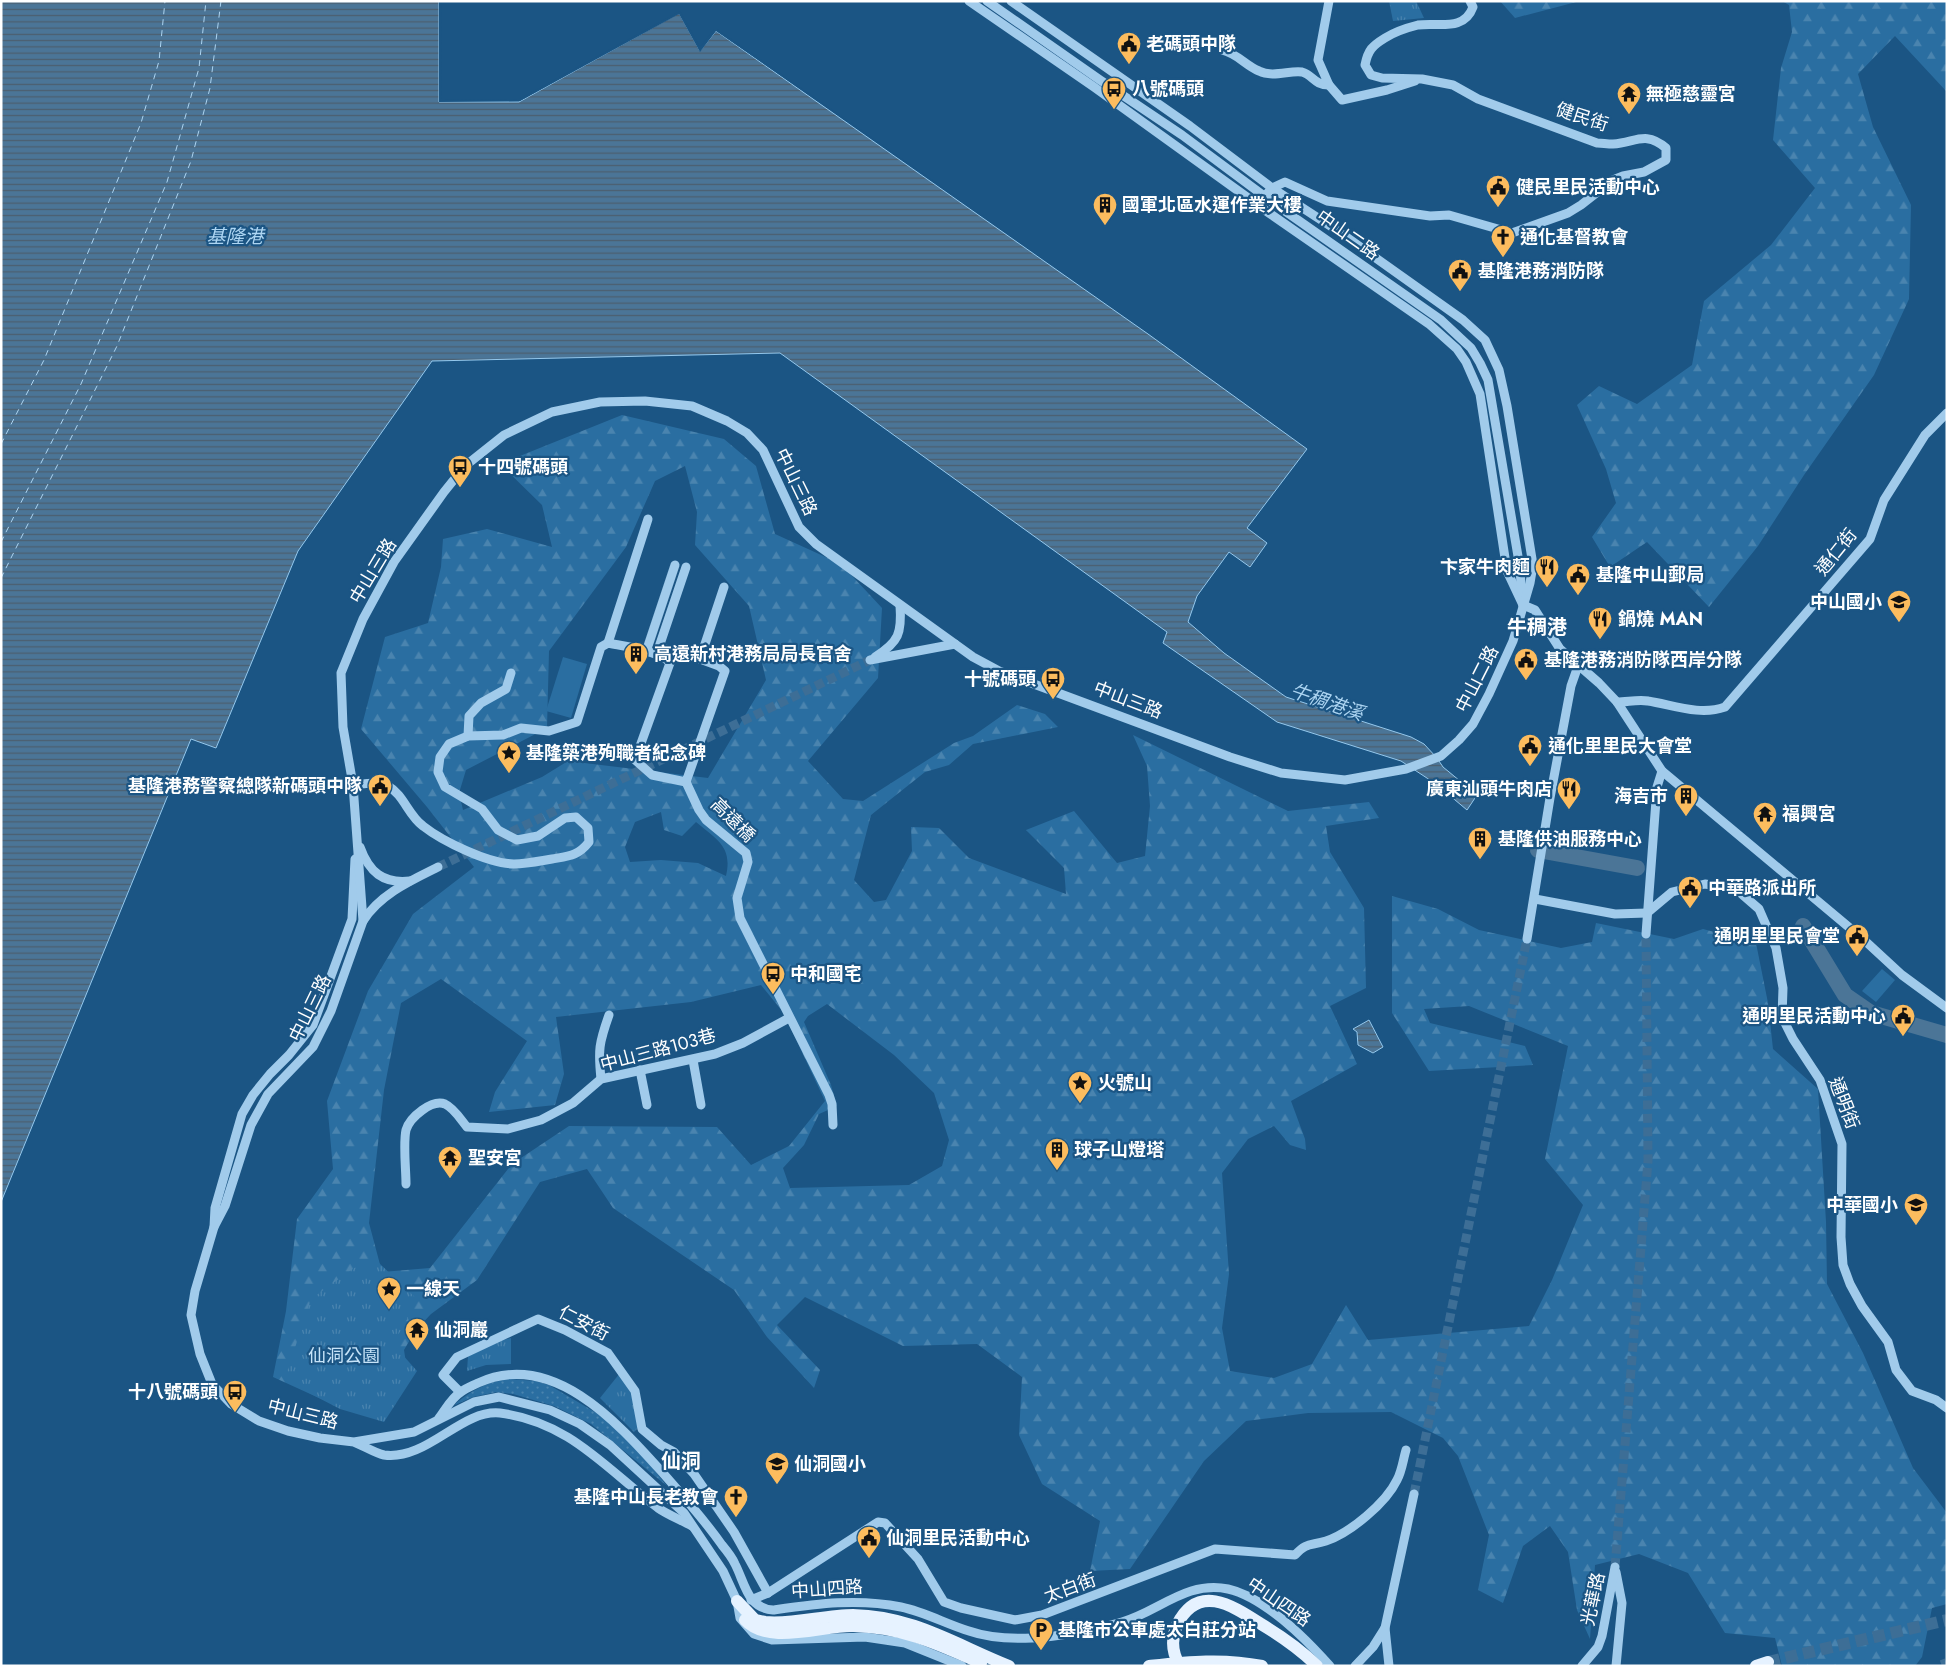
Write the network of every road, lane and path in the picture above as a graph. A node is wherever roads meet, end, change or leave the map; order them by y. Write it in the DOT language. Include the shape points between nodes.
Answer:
graph roads {
  1 [pos="970,1"];
  2 [pos="987,1"];
  3 [pos="1011,1"];
  4 [pos="1329,1"];
  5 [pos="1470,1"];
  6 [pos="1222,50"];
  7 [pos="1422,79"];
  8 [pos="1330,85"];
  9 [pos="1272,188"];
  10 [pos="1264,196"];
  11 [pos="1258,204"];
  12 [pos="1947,413"];
  13 [pos="648,519"];
  14 [pos="675,565"];
  15 [pos="686,567"];
  16 [pos="724,587"];
  17 [pos="900,605"];
  18 [pos="1522,605"];
  19 [pos="608,643"];
  20 [pos="955,644"];
  21 [pos="646,652"];
  22 [pos="700,659"];
  23 [pos="1578,666"];
  24 [pos="511,672"];
  25 [pos="1617,702"];
  26 [pos="468,736"];
  27 [pos="1441,756"];
  28 [pos="1662,771"];
  29 [pos="686,782"];
  30 [pos="353,785"];
  31 [pos="357,840"];
  32 [pos="438,867"];
  33 [pos="410,881"];
  34 [pos="1535,899"];
  35 [pos="1647,913"];
  36 [pos="363,921"];
  37 [pos="1646,934"];
  38 [pos="1528,939"];
  39 [pos="1947,1008"];
  40 [pos="609,1015"];
  41 [pos="789,1018"];
  42 [pos="693,1060"];
  43 [pos="640,1070"];
  44 [pos="601,1079"];
  45 [pos="647,1105"];
  46 [pos="701,1105"];
  47 [pos="833,1125"];
  48 [pos="406,1184"];
  49 [pos="214,1227"];
  50 [pos="460,1392"];
  51 [pos="1947,1408"];
  52 [pos="437,1420"];
  53 [pos="354,1442"];
  54 [pos="1406,1450"];
  55 [pos="1414,1494"];
  56 [pos="694,1528"];
  57 [pos="768,1593"];
  58 [pos="751,1600"];
  59 [pos="737,1601"];
  60 [pos="790,1626"];
  61 [pos="1385,1628"];
  62 [pos="1315,1664"];
  63 [pos="962,1666"];
  64 [pos="988,1666"];
  65 [pos="1009,1666"];
  66 [pos="1149,1666"];
  67 [pos="1180,1666"];
  68 [pos="1262,1666"];
  69 [pos="1330,1666"];
  70 [pos="1355,1666"];
  71 [pos="1389,1666"];
  72 [pos="1582,1666"];
  73 [pos="1616,1666"];
  1 -- 11 [label="street, 中山二路"];
  2 -- 10 [label="street, 中山二路" via="1182,135"];
  3 -- 9 [label="street, 中山二路" via="1190,126"];
  4 -- 8 [label="street" via="1318,60"];
  5 -- 7 [label="street, 健民街" via="1473,7 1470,16 1461,21 1396,31 1368,53 1365,65 1371,76"];
  6 -- 8 [label="street" via="1232,53 1259,72 1279,75 1302,72 1322,85"];
  7 -- 8 [label="street" via="1342,100"];
  7 -- 9 [label="street, 健民街" via="1453,86 1478,99 1596,143 1614,144 1634,138 1649,138 1666,148 1666,160 1644,172 1613,180 1568,213 1512,233 1449,215 1430,216 1327,201 1286,182"];
  9 -- 10 [label="street"];
  9 -- 18 [label="street, 中山二路" via="1439,303 1485,340 1499,370 1507,406 1533,565"];
  10 -- 11 [label="street"];
  10 -- 18 [label="street, 中山二路" via="1441,320 1471,348 1488,380 1520,568"];
  11 -- 18 [label="street, 中山二路" via="1429,324 1457,349 1466,362 1480,394 1507,571"];
  12 -- 25 [label="street, 通仁街" via="1924,435 1884,500 1870,539 1725,707 1712,712 1646,700"];
  13 -- 19 [label="street"];
  14 -- 21 [label="street"];
  15 -- 22 [label="street" via="659,647"];
  16 -- 22 [label="street"];
  17 -- 20 [label="street, 中山三路"];
  17 -- 20 [label="street" via="901,627 893,645 870,660"];
  17 -- 30 [label="street, 中山三路" via="816,544 799,527 763,450 747,433 727,421 692,406 645,401 600,402 552,412 504,435 465,466 394,562 363,619 340,673 343,727"];
  18 -- 23 [label="street" via="1535,610 1560,649"];
  18 -- 27 [label="street, 中山二路" via="1513,641 1477,717"];
  19 -- 21 [label="street"];
  19 -- 26 [label="street" via="601,647 576,722 549,731 521,728 503,735"];
  20 -- 27 [label="street, 中山三路" via="999,671 1230,757 1282,773 1346,780 1410,768"];
  21 -- 29 [label="street" via="667,658 670,663 635,760 652,775"];
  22 -- 29 [label="street" via="725,671"];
  23 -- 25 [label="street"];
  23 -- 34 [label="street" via="1571,686"];
  24 -- 26 [label="street" via="506,689 481,703 469,716"];
  25 -- 28 [label="street"];
  26 -- 30 [label="street" via="449,744 440,757 438,772 445,787 482,810 498,830 517,840 538,836 565,818 576,818 588,828 589,842 582,851 572,856 513,864 487,858 440,838 423,826 412,818 404,801 385,784"];
  28 -- 35 [label="street" via="1657,787"];
  28 -- 39 [label="street" via="1902,975"];
  29 -- 41 [label="street, 高遠橋" via="706,820 746,853 748,862 737,898 740,918"];
  30 -- 31 [label="street, 中山三路"];
  31 -- 33 [label="street" via="363,855 378,875 388,880"];
  31 -- 36 [label="street, 中山三路"];
  31 -- 49 [label="street, 中山三路" via="352,920 345,942 314,1025 253,1095 242,1114 215,1208"];
  32 -- 33 [label="street"];
  33 -- 36 [label="street" via="375,906"];
  34 -- 35 [label="street" via="1615,914"];
  34 -- 38 [label="street"];
  35 -- 37 [label="street"];
  35 -- 51 [label="street, 通明街" via="1672,892 1705,884 1736,889 1759,909 1776,948 1783,988 1782,1017 1820,1080 1842,1144 1841,1236 1843,1265 1850,1284 1888,1342 1896,1370 1912,1391"];
  36 -- 49 [label="street, 中山三路" via="331,1011 313,1047 268,1094 251,1125 225,1206"];
  40 -- 44 [label="street" via="600,1041"];
  41 -- 42 [label="street, 中山三路103巷" via="743,1043"];
  41 -- 47 [label="street" via="829,1095"];
  42 -- 43 [label="street, 中山三路103巷"];
  42 -- 46 [label="street"];
  43 -- 44 [label="street, 中山三路103巷"];
  43 -- 45 [label="street"];
  44 -- 48 [label="street, 中山三路103巷" via="573,1103 541,1120 508,1129 466,1127 452,1109 436,1103 419,1113 406,1131"];
  49 -- 53 [label="street, 中山三路" via="195,1291 192,1315 200,1354 212,1384 231,1404 259,1421 288,1431"];
  50 -- 52 [label="street"];
  50 -- 57 [label="street, 仁安街" via="443,1375 457,1357 538,1319 608,1353 635,1391 642,1429 674,1452 694,1474 734,1532"];
  50 -- 58 [label="street" via="488,1378 513,1374 537,1376 558,1384 604,1413 632,1438 693,1505 734,1563"];
  52 -- 53 [label="street, 中山三路" via="414,1432"];
  52 -- 56 [label="street, 中山三路" via="474,1402 499,1397 550,1410 580,1424 610,1445 678,1508"];
  53 -- 56 [label="street" via="384,1454 412,1453 481,1416 498,1413 516,1416 560,1432 584,1446 659,1509"];
  54 -- 57 [label="street, 太白街" via="1393,1488 1361,1522 1326,1541 1303,1546 1295,1555 1214,1549 1042,1616 1015,1620 944,1602 918,1559 885,1523 878,1522"];
  55 -- 61 [label="street"];
  56 -- 59 [label="street, 中山三路" via="723,1571"];
  57 -- 58 [label="street, 太白街"];
  58 -- 69 [label="street, 中山四路" via="760,1607 773,1610 835,1602 902,1607 968,1631 1018,1639 1052,1636 1122,1622 1184,1593 1218,1588 1239,1592 1260,1604 1295,1629"];
  59 -- 60 [label="main road" via="744,1619 755,1628 771,1633"];
  59 -- 63 [label="street, 中山三路" via="743,1623 754,1634 768,1639 865,1637 905,1643"];
  60 -- 64 [label="main road" via="892,1629 931,1641"];
  60 -- 65 [label="main road" via="853,1615 893,1619 928,1630"];
  61 -- 70 [label="street"];
  61 -- 71 [label="street"];
  62 -- 67 [label="main road" via="1287,1640 1238,1609 1210,1600 1191,1607 1174,1632 1174,1652"];
  66 -- 68 [label="main road" via="1212,1660"];
  72 -- 73 [label="street, 光華路" via="1598,1648 1602,1636 1615,1567 1622,1603"];
}
